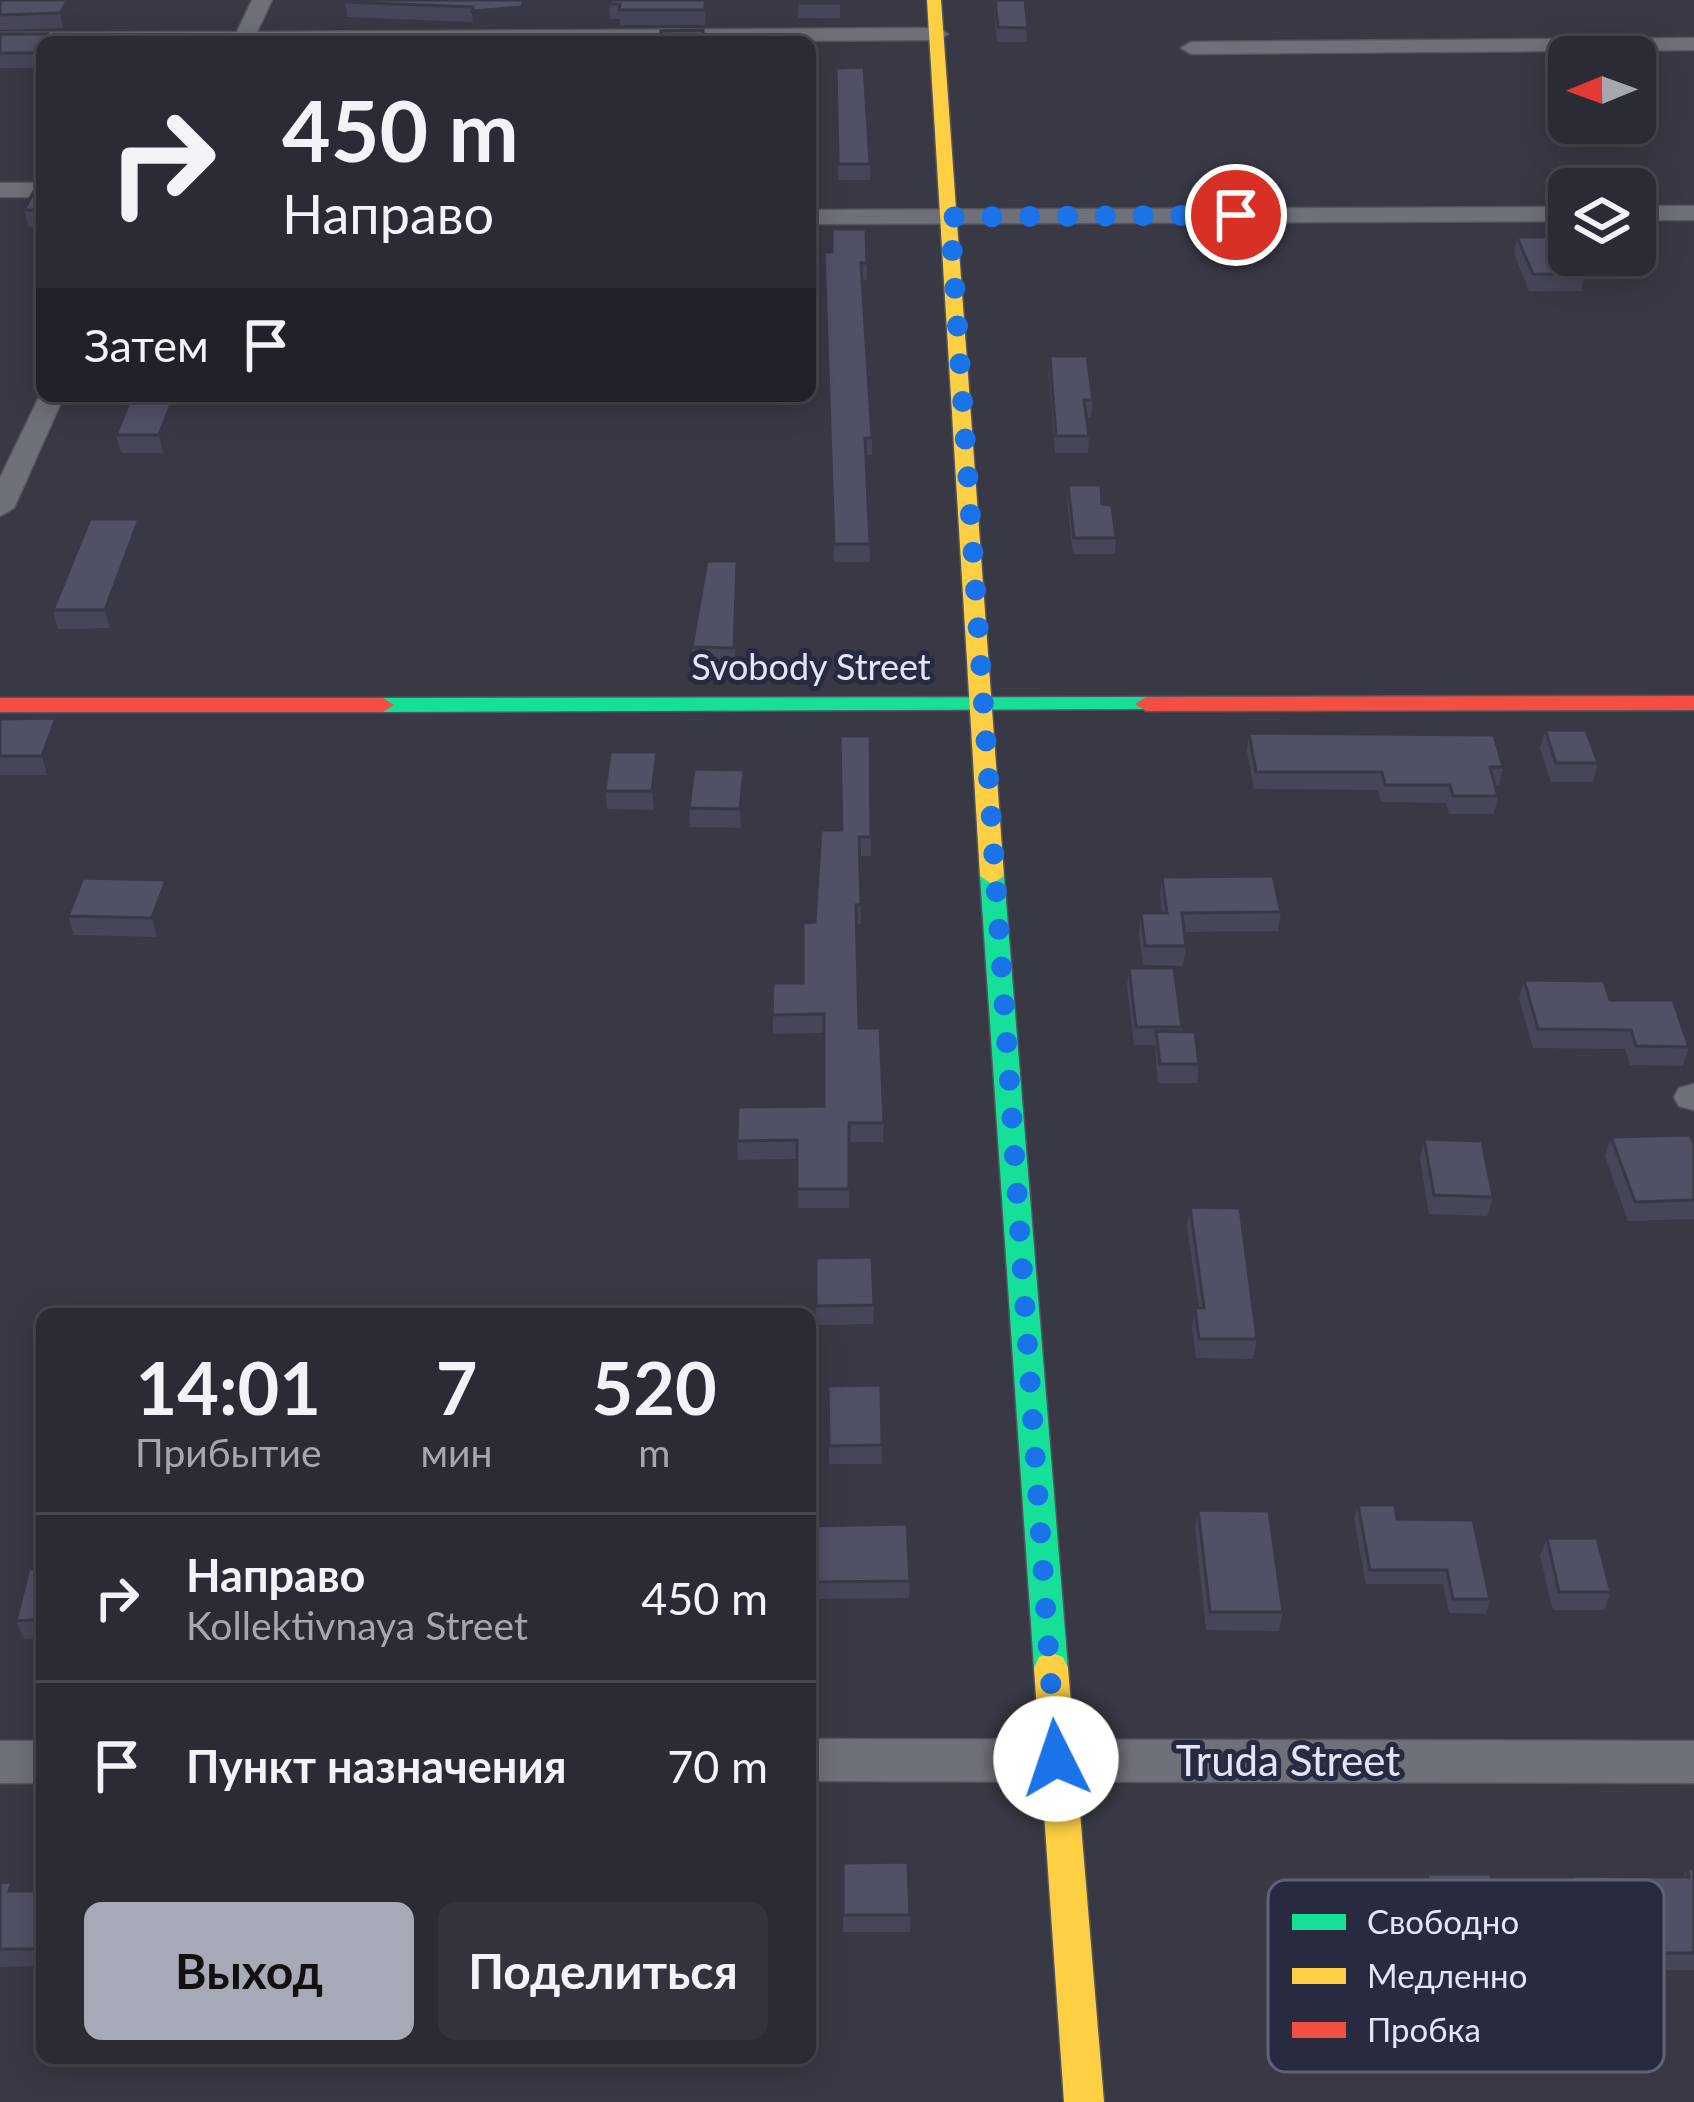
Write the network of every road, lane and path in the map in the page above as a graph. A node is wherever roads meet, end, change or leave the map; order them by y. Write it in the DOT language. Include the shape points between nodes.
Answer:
graph roads {
  1 [pos="262,0"];
  2 [pos="934,0"];
  3 [pos="938,34"];
  4 [pos="245,36"];
  5 [pos="739,36"];
  6 [pos="0,40"];
  7 [pos="36,40"];
  8 [pos="1694,44"];
  9 [pos="1191,48"];
  10 [pos="0,190"];
  11 [pos="36,190"];
  12 [pos="1656,213"];
  13 [pos="1694,213"];
  14 [pos="1548,214"];
  15 [pos="816,217"];
  16 [pos="950,217"];
  17 [pos="48,402"];
  18 [pos="0,508"];
  19 [pos="980,702"];
  20 [pos="1694,703"];
  21 [pos="0,705"];
  22 [pos="1056,1759"];
  23 [pos="816,1760"];
  24 [pos="0,1762"];
  25 [pos="36,1762"];
  26 [pos="1694,1762"];
  27 [pos="1084,2102"];
  1 -- 4 [label="street"];
  2 -- 3 [label="street"];
  3 -- 5 [label="street"];
  3 -- 16 [label="street"];
  6 -- 7 [label="street"];
  8 -- 9 [label="street"];
  10 -- 11 [label="street"];
  12 -- 13 [label="street"];
  14 -- 16 [label="street"];
  15 -- 16 [label="street"];
  16 -- 19 [label="street"];
  17 -- 18 [label="street"];
  19 -- 20 [label="street, Svobody Street"];
  19 -- 21 [label="street, Svobody Street"];
  19 -- 22 [label="street"];
  22 -- 23 [label="street, Truda Street"];
  22 -- 26 [label="street, Truda Street"];
  22 -- 27 [label="street"];
  24 -- 25 [label="street"];
}
